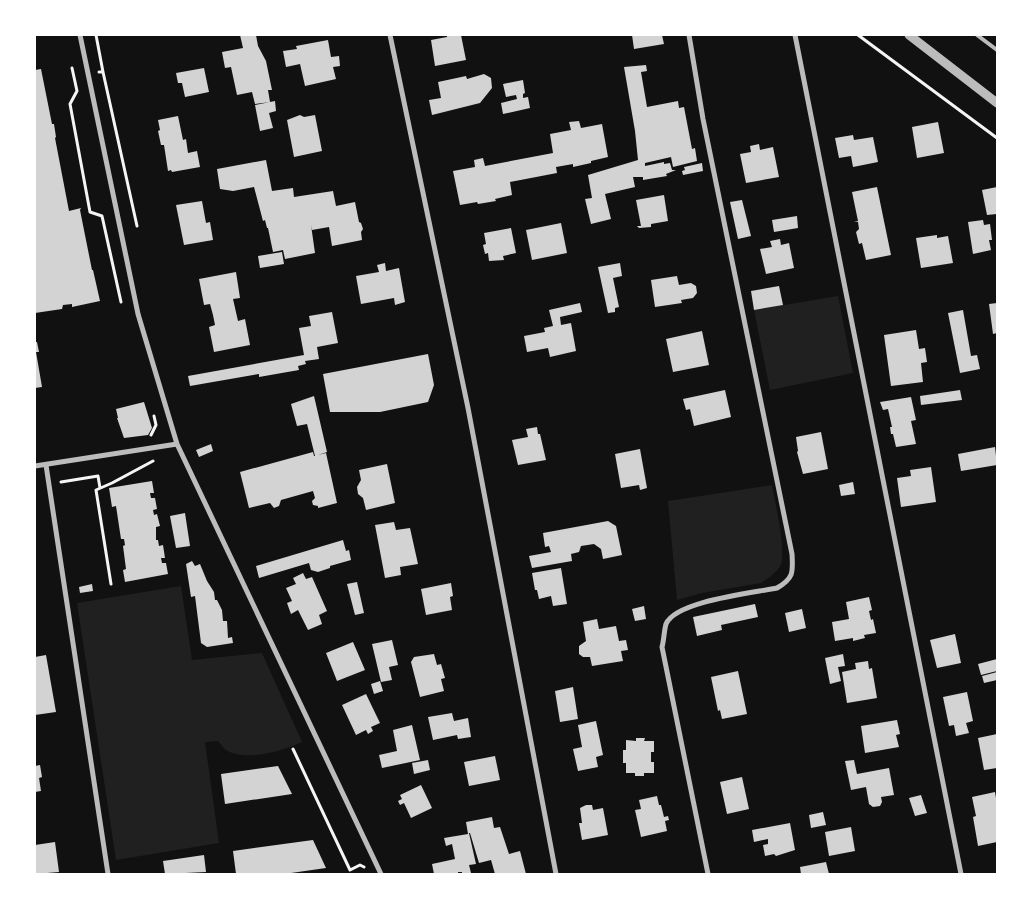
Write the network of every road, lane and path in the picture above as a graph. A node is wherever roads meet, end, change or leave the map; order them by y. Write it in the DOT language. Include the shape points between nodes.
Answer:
graph roads {
  1 [pos="80,35"];
  2 [pos="96,35"];
  3 [pos="390,35"];
  4 [pos="688,35"];
  5 [pos="794,35"];
  6 [pos="858,35"];
  7 [pos="909,35"];
  8 [pos="978,35"];
  9 [pos="997,50"];
  10 [pos="71,60"];
  11 [pos="103,72"];
  12 [pos="88,74"];
  13 [pos="997,103"];
  14 [pos="997,138"];
  15 [pos="137,226"];
  16 [pos="122,305"];
  17 [pos="153,412"];
  18 [pos="146,440"];
  19 [pos="177,444"];
  20 [pos="158,459"];
  21 [pos="46,465"];
  22 [pos="35,466"];
  23 [pos="49,484"];
  24 [pos="100,488"];
  25 [pos="111,584"];
  26 [pos="293,749"];
  27 [pos="375,863"];
  28 [pos="108,874"];
  29 [pos="380,874"];
  30 [pos="556,874"];
  31 [pos="708,874"];
  32 [pos="961,874"];
  1 -- 12 [label="street"];
  2 -- 11 [label="path"];
  3 -- 30 [label="street" via="468,408"];
  4 -- 31 [label="street" via="792,554 793,573 777,588 695,604 677,612 666,624 662,647"];
  5 -- 32 [label="street"];
  6 -- 14 [label="path"];
  7 -- 13 [label="street"];
  8 -- 9 [label="lane"];
  10 -- 16 [label="path" via="76,91 70,104 90,212 102,216"];
  11 -- 12 [label="path"];
  11 -- 15 [label="path"];
  12 -- 19 [label="street" via="138,314"];
  17 -- 18 [label="path" via="156,425"];
  19 -- 21 [label="street"];
  19 -- 27 [label="street"];
  20 -- 24 [label="path"];
  21 -- 22 [label="street"];
  21 -- 23 [label="street"];
  23 -- 24 [label="path" via="98,476"];
  23 -- 28 [label="street"];
  24 -- 25 [label="path" via="96,490"];
  26 -- 27 [label="path" via="350,870"];
  27 -- 29 [label="street"];
}
